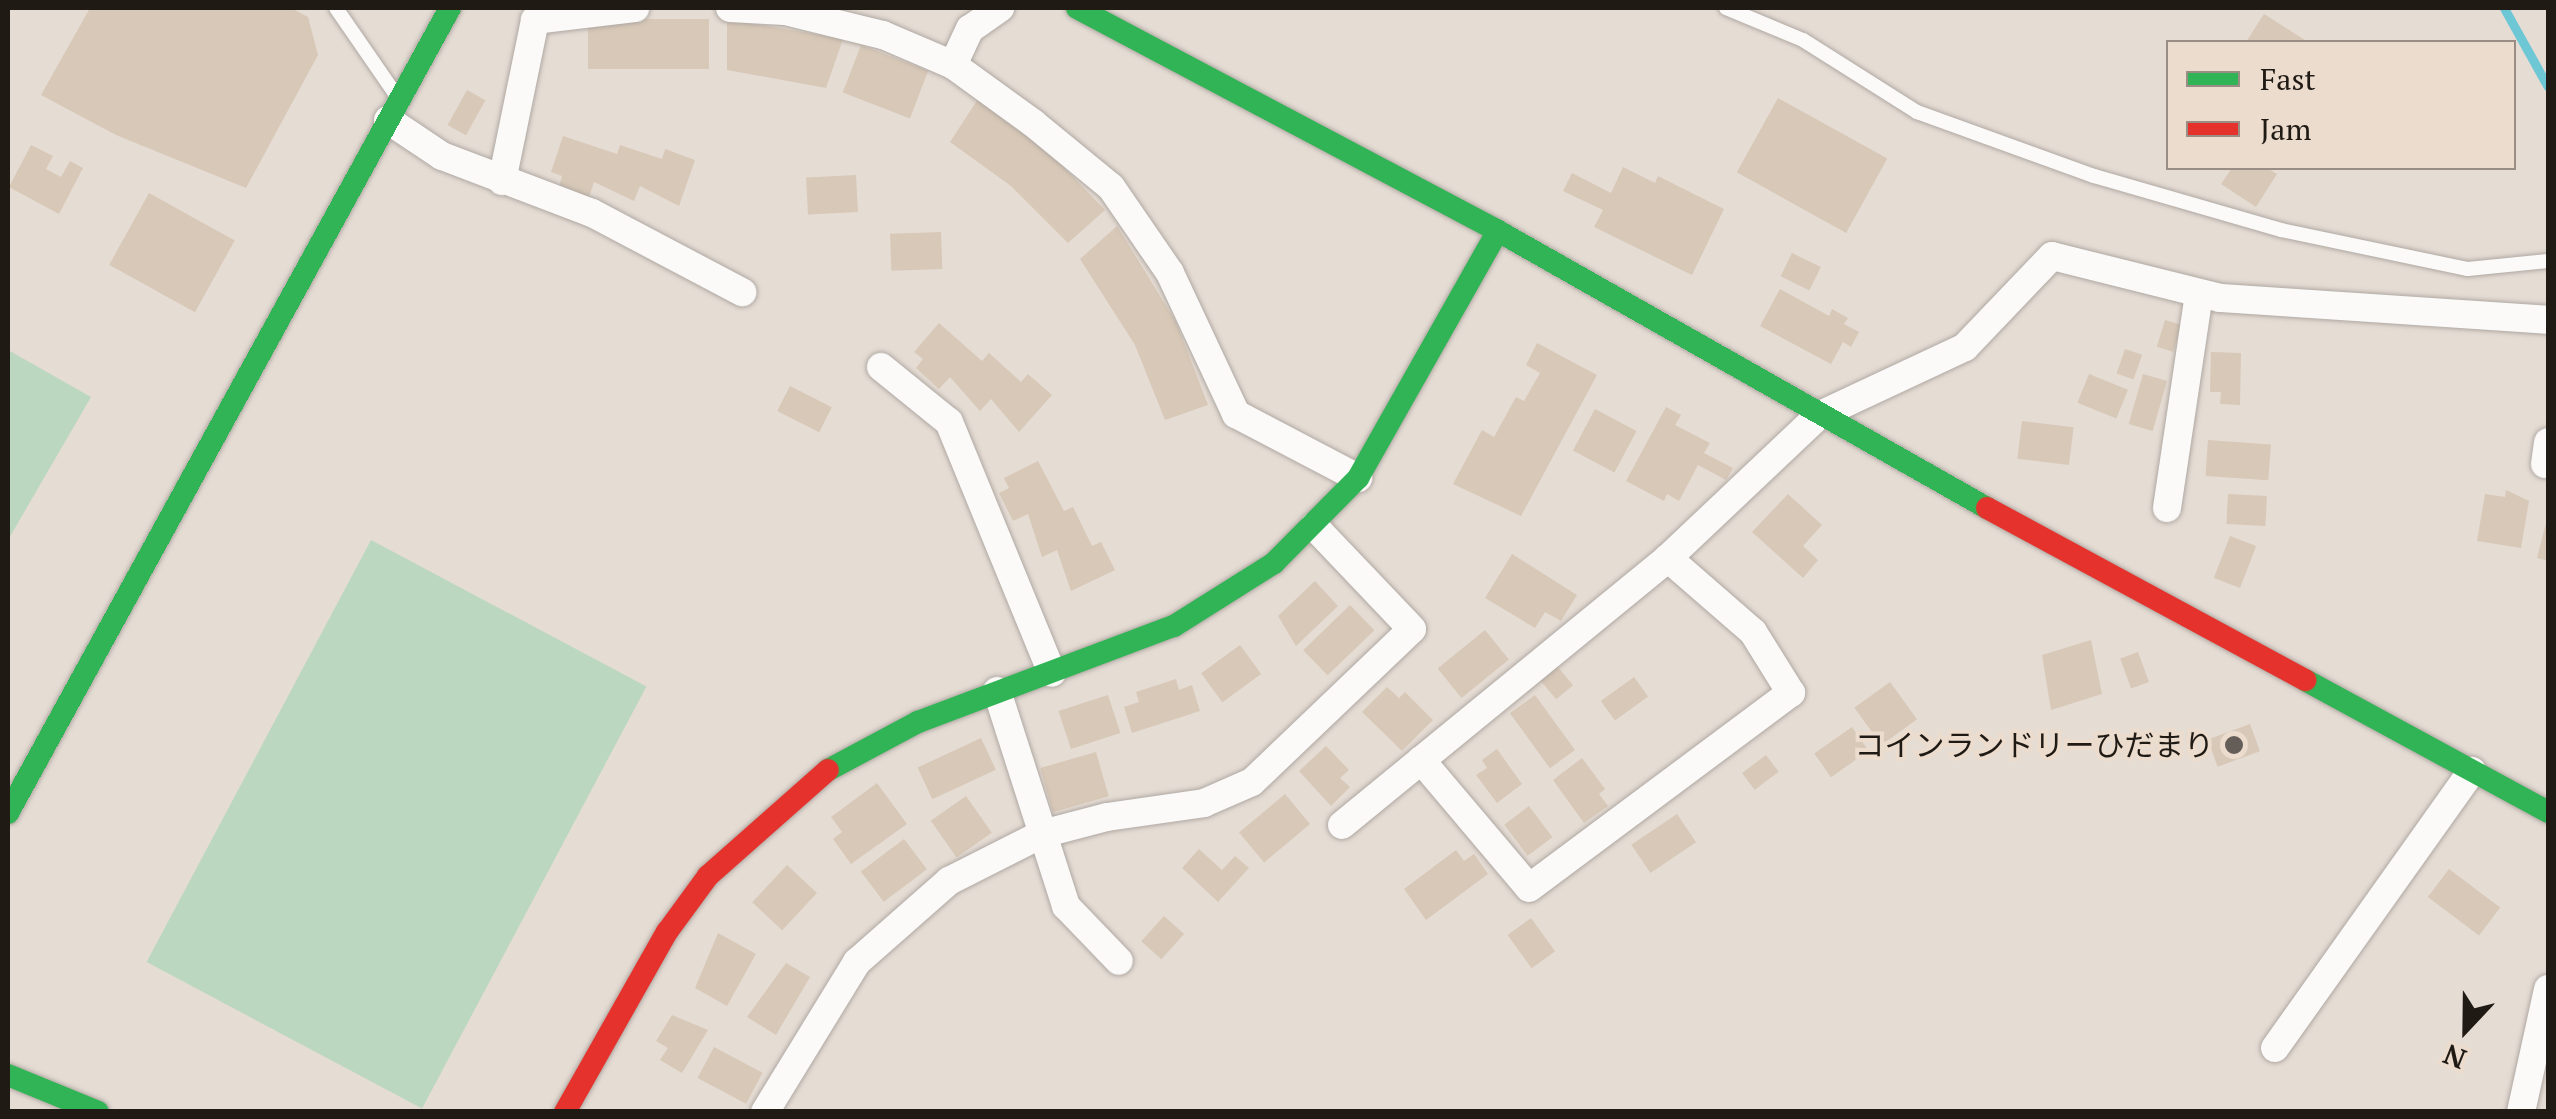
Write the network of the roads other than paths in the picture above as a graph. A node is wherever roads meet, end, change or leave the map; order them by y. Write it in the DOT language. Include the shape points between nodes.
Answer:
graph roads {
  1 [pos="336,8"];
  2 [pos="450,8"];
  3 [pos="635,8"];
  4 [pos="730,8"];
  5 [pos="1000,8"];
  6 [pos="1077,8"];
  7 [pos="1726,8"];
  8 [pos="953,65"];
  9 [pos="394,110"];
  10 [pos="502,181"];
  11 [pos="1498,231"];
  12 [pos="2548,261"];
  13 [pos="742,292"];
  14 [pos="2199,295"];
  15 [pos="2548,320"];
  16 [pos="881,367"];
  17 [pos="1818,416"];
  18 [pos="1358,478"];
  19 [pos="2167,508"];
  20 [pos="1314,526"];
  21 [pos="1668,558"];
  22 [pos="1052,673"];
  23 [pos="997,690"];
  24 [pos="1421,760"];
  25 [pos="2472,771"];
  26 [pos="2548,812"];
  27 [pos="8,813"];
  28 [pos="1342,825"];
  29 [pos="1042,834"];
  30 [pos="1119,961"];
  31 [pos="2548,989"];
  32 [pos="2275,1048"];
  33 [pos="8,1075"];
  34 [pos="569,1110"];
  35 [pos="98,1112"];
  36 [pos="765,1112"];
  37 [pos="2521,1112"];
  1 -- 9 [label="lane"];
  2 -- 9 [label="street"];
  3 -- 10 [label="street" via="536,20"];
  4 -- 8 [label="street" via="786,11 883,35"];
  5 -- 8 [label="street" via="970,29"];
  6 -- 11 [label="street"];
  7 -- 12 [label="lane" via="1803,40 1917,112 2094,176 2280,230 2468,269"];
  8 -- 18 [label="street" via="1111,187 1170,273 1236,414"];
  9 -- 10 [label="street" via="442,156"];
  9 -- 27 [label="street"];
  10 -- 13 [label="street" via="592,213"];
  11 -- 17 [label="street"];
  11 -- 18 [label="street"];
  14 -- 15 [label="street"];
  14 -- 17 [label="street" via="2052,256 1965,347"];
  14 -- 19 [label="street"];
  16 -- 22 [label="street" via="949,422"];
  17 -- 21 [label="street"];
  17 -- 25 [label="street"];
  18 -- 20 [label="street"];
  20 -- 22 [label="street" via="1226,598 1158,633"];
  20 -- 29 [label="street" via="1412,630 1252,782 1204,804 1107,816"];
  21 -- 24 [label="street"];
  21 -- 24 [label="street" via="1753,632 1791,693 1529,888"];
  22 -- 23 [label="street"];
  23 -- 29 [label="street"];
  23 -- 34 [label="street" via="861,747 750,833 666,932"];
  24 -- 28 [label="street"];
  25 -- 26 [label="street"];
  25 -- 32 [label="street"];
  29 -- 30 [label="street" via="1066,906"];
  29 -- 36 [label="street" via="949,881 898,920 839,988"];
  31 -- 37 [label="street"];
  33 -- 35 [label="street"];
}
